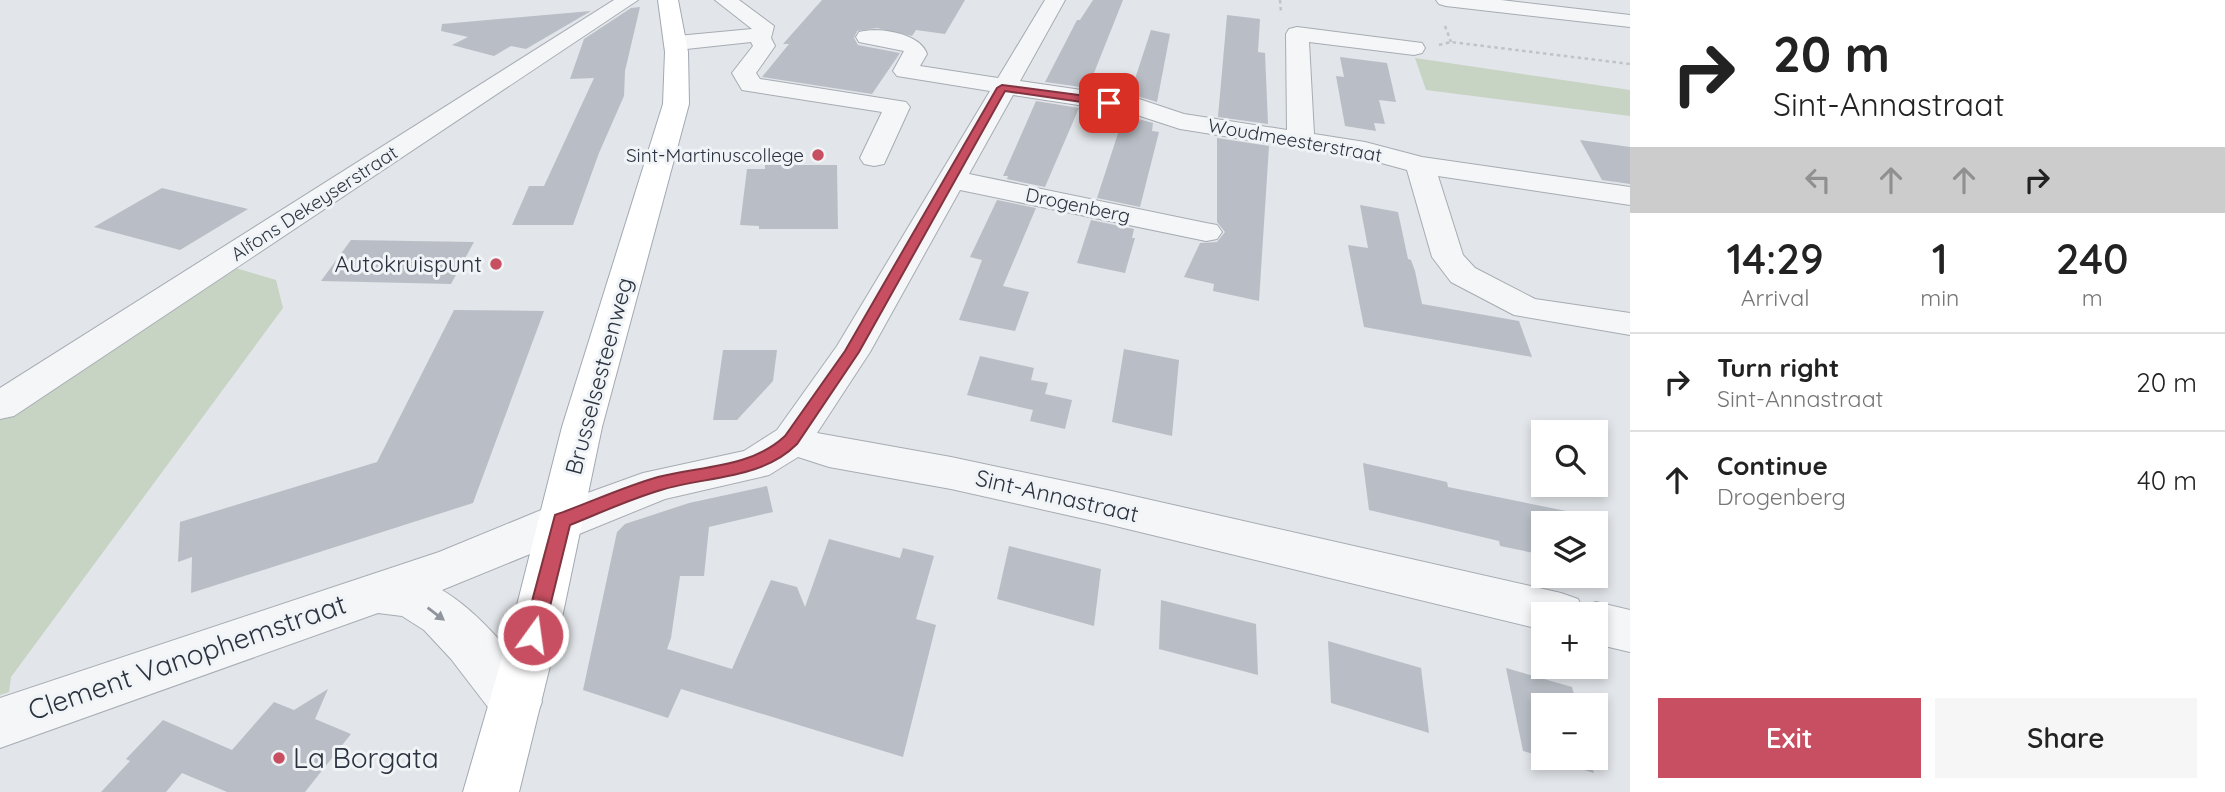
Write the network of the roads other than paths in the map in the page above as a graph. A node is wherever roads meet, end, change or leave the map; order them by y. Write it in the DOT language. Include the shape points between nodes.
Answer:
graph roads {
  1 [pos="628,0"];
  2 [pos="668,0"];
  3 [pos="725,0"];
  4 [pos="1055,0"];
  5 [pos="1446,0"];
  6 [pos="1630,21"];
  7 [pos="759,35"];
  8 [pos="867,37"];
  9 [pos="677,43"];
  10 [pos="1414,48"];
  11 [pos="967,83"];
  12 [pos="1002,88"];
  13 [pos="917,104"];
  14 [pos="1301,139"];
  15 [pos="874,158"];
  16 [pos="1420,165"];
  17 [pos="950,179"];
  18 [pos="1630,196"];
  19 [pos="1206,232"];
  20 [pos="1630,324"];
  21 [pos="0,407"];
  22 [pos="791,440"];
  23 [pos="562,520"];
  24 [pos="373,592"];
  25 [pos="1531,607"];
  26 [pos="1608,626"];
  27 [pos="1630,631"];
  28 [pos="516,702"];
  29 [pos="0,723"];
  30 [pos="491,792"];
  1 -- 21 [label="street, Alfons Dekeyserstraat"];
  2 -- 9 [label="main road, Brusselsesteenweg"];
  3 -- 7 [label="street" via="763,26"];
  4 -- 12 [label="street"];
  5 -- 6 [label="street"];
  7 -- 9 [label="street"];
  7 -- 13 [label="street" via="764,46 744,73 751,85"];
  8 -- 11 [label="street, Woudmeesterstraat" via="915,48 905,71"];
  9 -- 23 [label="main road, Brusselsesteenweg" via="676,104 582,427"];
  10 -- 14 [label="street" via="1297,34"];
  11 -- 12 [label="street, Woudmeesterstraat"];
  11 -- 13 [label="street"];
  12 -- 14 [label="street, Woudmeesterstraat" via="1136,106 1181,121"];
  12 -- 17 [label="street"];
  13 -- 15 [label="street"];
  14 -- 16 [label="street, Woudmeesterstraat"];
  16 -- 18 [label="street, Woudmeesterstraat"];
  16 -- 20 [label="street" via="1448,257 1463,275 1526,308"];
  17 -- 19 [label="street, Drogenberg"];
  17 -- 22 [label="street" via="852,352"];
  22 -- 23 [label="street" via="754,464 658,484"];
  22 -- 25 [label="street, Sint-Annastraat" via="829,452 1107,507"];
  23 -- 24 [label="street, Clement Vanophemstraat" via="454,566"];
  23 -- 28 [label="main road, Brusselsesteenweg"];
  24 -- 28 [label="street, Clement Vanophemstraat, one-way" via="412,598 435,612"];
  24 -- 29 [label="street, Clement Vanophemstraat"];
  26 -- 27 [label="street"];
  28 -- 30 [label="main road, Brusselsesteenweg"];
}
